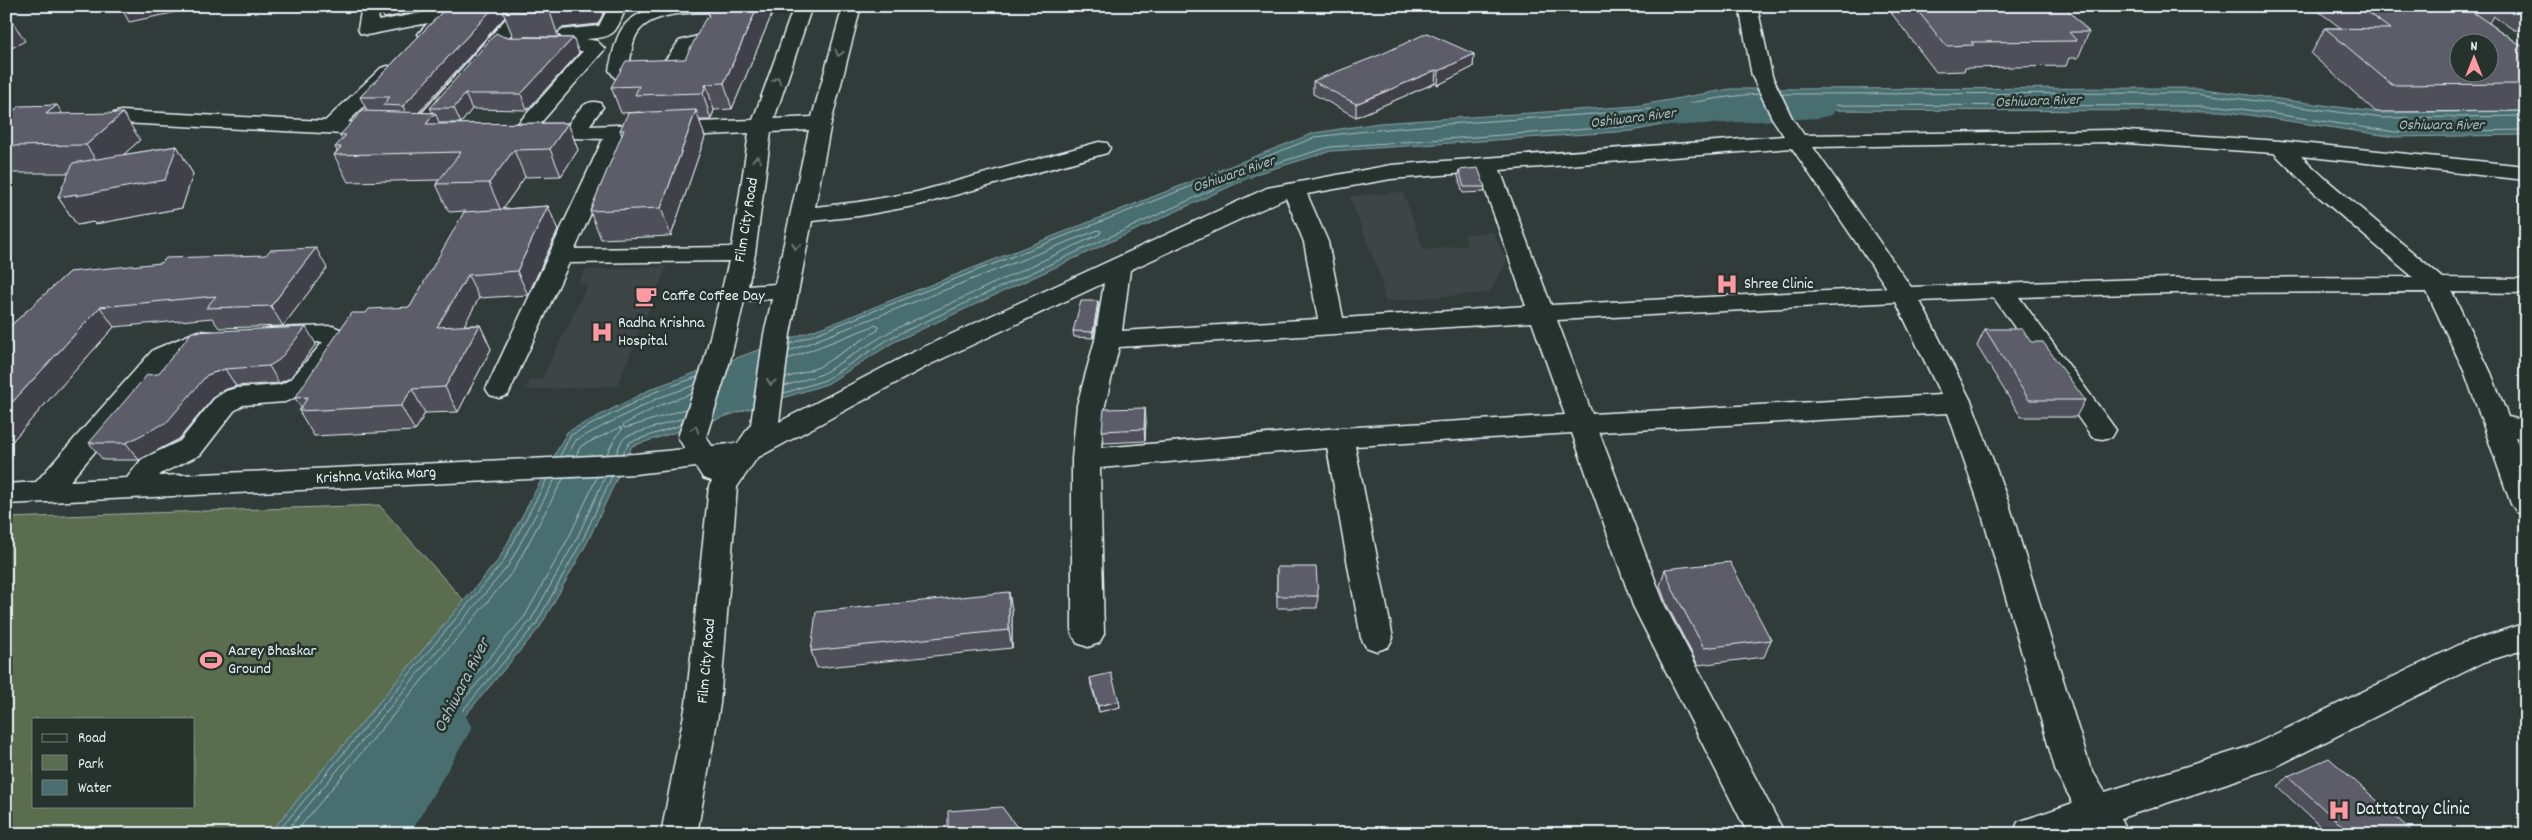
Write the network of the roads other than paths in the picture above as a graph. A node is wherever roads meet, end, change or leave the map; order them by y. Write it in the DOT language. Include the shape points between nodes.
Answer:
graph roads {
  1 [pos="371,6"];
  2 [pos="527,6"];
  3 [pos="538,6"];
  4 [pos="618,6"];
  5 [pos="744,6"];
  6 [pos="804,6"];
  7 [pos="852,6"];
  8 [pos="1748,6"];
  9 [pos="706,32"];
  10 [pos="514,40"];
  11 [pos="597,107"];
  12 [pos="121,117"];
  13 [pos="821,123"];
  14 [pos="761,126"];
  15 [pos="330,128"];
  16 [pos="416,132"];
  17 [pos="578,133"];
  18 [pos="616,133"];
  19 [pos="1800,141"];
  20 [pos="1100,148"];
  21 [pos="2280,148"];
  22 [pos="1487,166"];
  23 [pos="2526,173"];
  24 [pos="1294,190"];
  25 [pos="803,215"];
  26 [pos="744,254"];
  27 [pos="560,256"];
  28 [pos="1118,266"];
  29 [pos="2436,284"];
  30 [pos="2526,286"];
  31 [pos="787,291"];
  32 [pos="2002,291"];
  33 [pos="734,294"];
  34 [pos="1904,294"];
  35 [pos="1540,314"];
  36 [pos="1332,326"];
  37 [pos="1108,340"];
  38 [pos="499,388"];
  39 [pos="1958,403"];
  40 [pos="1581,424"];
  41 [pos="2496,424"];
  42 [pos="2102,430"];
  43 [pos="2526,430"];
  44 [pos="1339,437"];
  45 [pos="746,452"];
  46 [pos="705,457"];
  47 [pos="1086,459"];
  48 [pos="723,486"];
  49 [pos="136,487"];
  50 [pos="44,492"];
  51 [pos="6,494"];
  52 [pos="2526,504"];
  53 [pos="1088,634"];
  54 [pos="2526,636"];
  55 [pos="1377,638"];
  56 [pos="2104,822"];
  57 [pos="679,834"];
  58 [pos="1767,834"];
  59 [pos="2031,834"];
  1 -- 15 [label="street" via="367,29 448,14"];
  2 -- 16 [label="street"];
  3 -- 10 [label="street"];
  4 -- 10 [label="street" via="607,30 598,33"];
  5 -- 9 [label="street" via="678,9 639,20 629,30 619,70 632,76 658,73 675,66 686,45"];
  14 -- 6 [label="street, Film City Road, one-way"];
  7 -- 13 [label="street, Film City Road, one-way"];
  8 -- 19 [label="street" via="1762,76 1782,118"];
  10 -- 16 [label="street" via="442,132"];
  10 -- 17 [label="street" via="590,45 595,49 512,132"];
  11 -- 17 [label="street"];
  12 -- 15 [label="street"];
  13 -- 14 [label="street"];
  13 -- 25 [label="street, Film City Road"];
  14 -- 18 [label="street"];
  26 -- 14 [label="street, Film City Road, one-way"];
  15 -- 16 [label="street"];
  17 -- 18 [label="street"];
  18 -- 27 [label="street"];
  19 -- 21 [label="street" via="2112,136"];
  19 -- 22 [label="street"];
  19 -- 34 [label="street"];
  20 -- 25 [label="street" via="919,198"];
  21 -- 23 [label="street"];
  21 -- 29 [label="street"];
  22 -- 24 [label="street" via="1391,172"];
  22 -- 35 [label="street"];
  24 -- 28 [label="street" via="1275,193"];
  24 -- 36 [label="street" via="1316,242"];
  25 -- 31 [label="street, Film City Road, one-way"];
  26 -- 27 [label="street"];
  26 -- 33 [label="street, Film City Road"];
  27 -- 38 [label="street"];
  28 -- 37 [label="street"];
  28 -- 45 [label="street" via="922,358"];
  29 -- 30 [label="street"];
  29 -- 32 [label="street" via="2156,286"];
  29 -- 41 [label="street" via="2478,372"];
  31 -- 33 [label="street"];
  31 -- 45 [label="street, Film City Road, one-way" via="777,334 765,425"];
  32 -- 34 [label="street"];
  32 -- 42 [label="street"];
  46 -- 33 [label="street, Film City Road, one-way" via="692,437 717,361"];
  34 -- 35 [label="street"];
  34 -- 39 [label="street"];
  35 -- 36 [label="street"];
  35 -- 40 [label="street"];
  36 -- 37 [label="street"];
  37 -- 47 [label="street" via="1091,405"];
  39 -- 40 [label="street"];
  39 -- 56 [label="street" via="1994,504 2074,772"];
  40 -- 44 [label="street"];
  40 -- 58 [label="street" via="1649,606"];
  41 -- 43 [label="street"];
  41 -- 52 [label="street"];
  44 -- 47 [label="street"];
  44 -- 55 [label="street"];
  45 -- 46 [label="street, Krishna Vatika Marg"];
  45 -- 48 [label="street, Film City Road"];
  46 -- 48 [label="street, Film City Road"];
  46 -- 49 [label="street, Krishna Vatika Marg" via="635,464"];
  47 -- 53 [label="street"];
  48 -- 57 [label="street, Film City Road" via="704,704"];
  49 -- 50 [label="street, Krishna Vatika Marg"];
  49 -- 50 [label="street" via="152,466 190,448 224,405 236,397 285,393 300,385 337,342 336,337 332,334 198,339 178,347 162,356"];
  50 -- 51 [label="street, Krishna Vatika Marg"];
  54 -- 56 [label="street" via="2473,653 2261,758"];
  56 -- 59 [label="street"];
}
